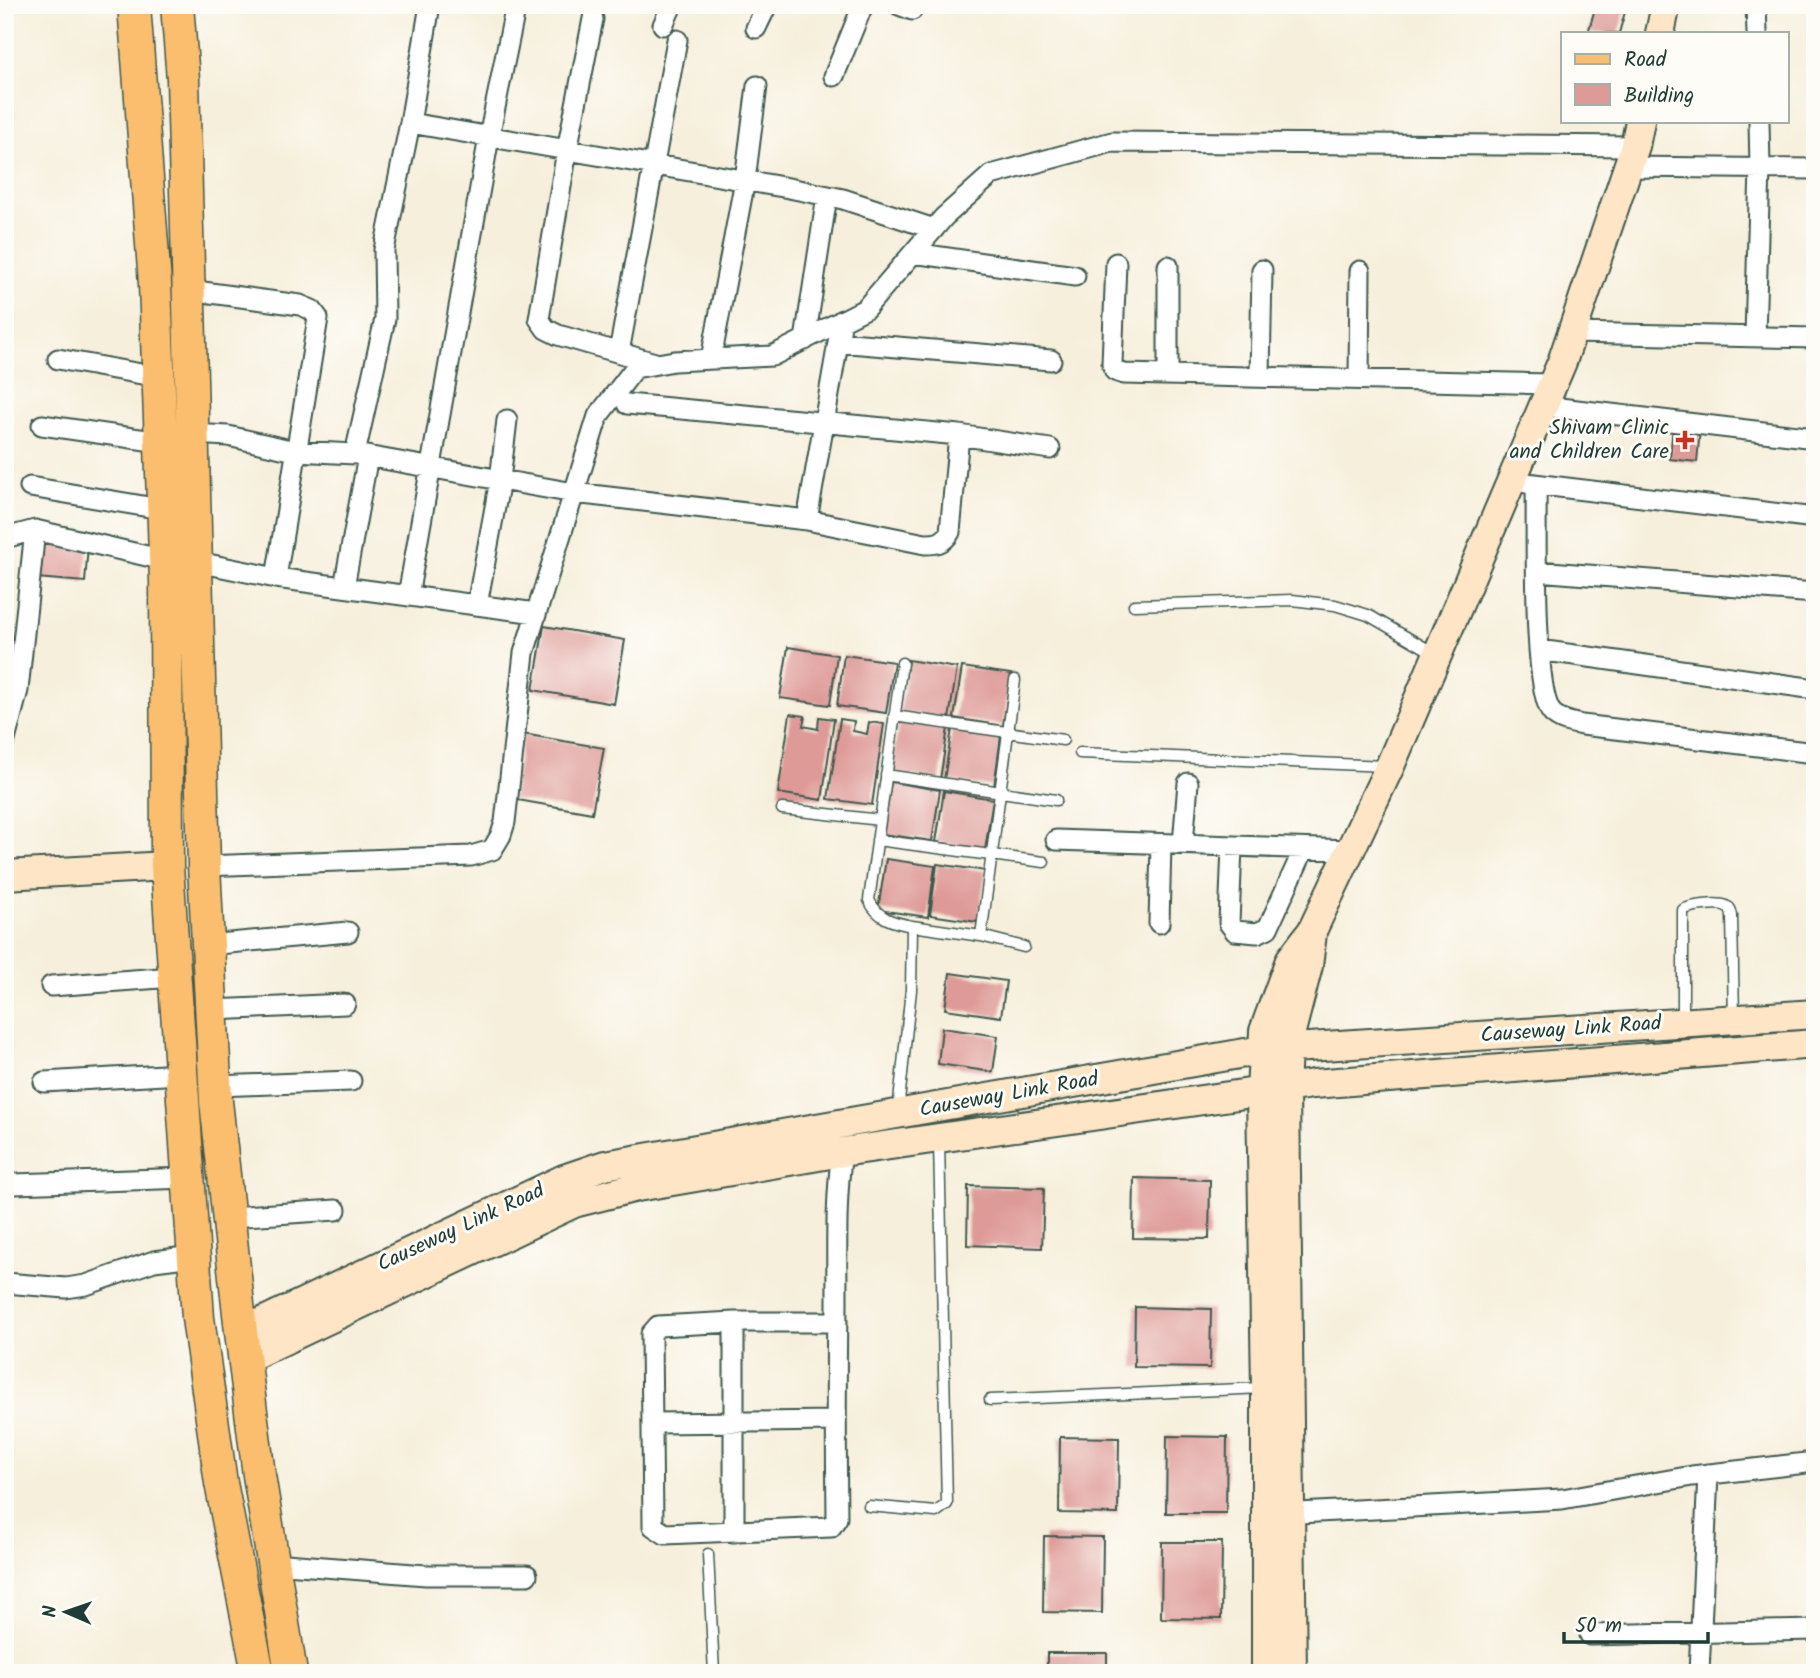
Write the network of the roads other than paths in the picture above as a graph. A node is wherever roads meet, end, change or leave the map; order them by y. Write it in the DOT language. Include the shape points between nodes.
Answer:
graph roads {
  1 [pos="134,5"];
  2 [pos="177,5"];
  3 [pos="430,5"];
  4 [pos="516,5"];
  5 [pos="672,5"];
  6 [pos="767,5"];
  7 [pos="863,5"];
  8 [pos="1666,5"];
  9 [pos="1756,5"];
  10 [pos="593,19"];
  11 [pos="663,25"];
  12 [pos="756,28"];
  13 [pos="1660,32"];
  14 [pos="1757,32"];
  15 [pos="677,40"];
  16 [pos="834,76"];
  17 [pos="757,86"];
  18 [pos="1759,122"];
  19 [pos="410,123"];
  20 [pos="489,137"];
  21 [pos="1634,145"];
  22 [pos="567,150"];
  23 [pos="655,165"];
  24 [pos="1760,168"];
  25 [pos="1815,169"];
  26 [pos="745,180"];
  27 [pos="827,196"];
  28 [pos="934,229"];
  29 [pos="913,253"];
  30 [pos="1116,263"];
  31 [pos="1168,266"];
  32 [pos="1262,270"];
  33 [pos="1360,271"];
  34 [pos="1075,276"];
  35 [pos="188,290"];
  36 [pos="842,320"];
  37 [pos="1571,333"];
  38 [pos="1755,336"];
  39 [pos="1815,338"];
  40 [pos="805,340"];
  41 [pos="838,342"];
  42 [pos="619,352"];
  43 [pos="58,359"];
  44 [pos="711,359"];
  45 [pos="1051,360"];
  46 [pos="660,364"];
  47 [pos="1168,374"];
  48 [pos="1260,376"];
  49 [pos="158,377"];
  50 [pos="1359,379"];
  51 [pos="1547,395"];
  52 [pos="627,404"];
  53 [pos="507,420"];
  54 [pos="824,422"];
  55 [pos="43,425"];
  56 [pos="193,434"];
  57 [pos="959,435"];
  58 [pos="1815,438"];
  59 [pos="160,442"];
  60 [pos="1050,449"];
  61 [pos="295,451"];
  62 [pos="361,455"];
  63 [pos="431,467"];
  64 [pos="500,480"];
  65 [pos="1524,482"];
  66 [pos="30,487"];
  67 [pos="574,493"];
  68 [pos="162,509"];
  69 [pos="1815,518"];
  70 [pos="807,520"];
  71 [pos="35,530"];
  72 [pos="5,538"];
  73 [pos="164,560"];
  74 [pos="198,562"];
  75 [pos="1537,571"];
  76 [pos="276,578"];
  77 [pos="344,587"];
  78 [pos="1815,593"];
  79 [pos="408,596"];
  80 [pos="1134,605"];
  81 [pos="477,606"];
  82 [pos="536,614"];
  83 [pos="1539,650"];
  84 [pos="1437,655"];
  85 [pos="902,663"];
  86 [pos="1015,680"];
  87 [pos="1815,689"];
  88 [pos="894,716"];
  89 [pos="1008,733"];
  90 [pos="5,740"];
  91 [pos="1063,740"];
  92 [pos="1080,753"];
  93 [pos="1815,753"];
  94 [pos="1390,766"];
  95 [pos="886,775"];
  96 [pos="1188,783"];
  97 [pos="1000,792"];
  98 [pos="1056,800"];
  99 [pos="782,808"];
  100 [pos="880,820"];
  101 [pos="877,840"];
  102 [pos="1056,840"];
  103 [pos="1161,844"];
  104 [pos="1183,844"];
  105 [pos="1232,846"];
  106 [pos="1304,849"];
  107 [pos="1350,850"];
  108 [pos="991,854"];
  109 [pos="1044,862"];
  110 [pos="167,866"];
  111 [pos="204,866"];
  112 [pos="5,875"];
  113 [pos="1159,923"];
  114 [pos="912,926"];
  115 [pos="348,932"];
  116 [pos="981,936"];
  117 [pos="208,945"];
  118 [pos="1024,947"];
  119 [pos="174,977"];
  120 [pos="51,986"];
  121 [pos="345,1004"];
  122 [pos="212,1010"];
  123 [pos="1815,1014"];
  124 [pos="1734,1019"];
  125 [pos="1683,1023"];
  126 [pos="1808,1045"];
  127 [pos="1275,1049"];
  128 [pos="181,1074"];
  129 [pos="351,1081"];
  130 [pos="44,1082"];
  131 [pos="216,1086"];
  132 [pos="1273,1091"];
  133 [pos="897,1115"];
  134 [pos="939,1139"];
  135 [pos="842,1152"];
  136 [pos="188,1178"];
  137 [pos="14,1184"];
  138 [pos="336,1210"];
  139 [pos="229,1217"];
  140 [pos="194,1256"];
  141 [pos="5,1283"];
  142 [pos="734,1322"];
  143 [pos="837,1322"];
  144 [pos="242,1345"];
  145 [pos="1278,1386"];
  146 [pos="990,1400"];
  147 [pos="836,1420"];
  148 [pos="735,1422"];
  149 [pos="653,1423"];
  150 [pos="1815,1462"];
  151 [pos="1707,1474"];
  152 [pos="869,1506"];
  153 [pos="1279,1514"];
  154 [pos="734,1532"];
  155 [pos="708,1554"];
  156 [pos="273,1563"];
  157 [pos="527,1575"];
  158 [pos="1815,1630"];
  159 [pos="1700,1633"];
  160 [pos="1591,1635"];
  161 [pos="258,1673"];
  162 [pos="291,1673"];
  163 [pos="714,1673"];
  164 [pos="1266,1673"];
  165 [pos="1292,1673"];
  166 [pos="1699,1673"];
  1 -- 49 [label="main road"];
  2 -- 35 [label="main road"];
  3 -- 19 [label="street"];
  4 -- 20 [label="street"];
  5 -- 11 [label="street"];
  6 -- 12 [label="street"];
  7 -- 16 [label="street"];
  8 -- 13 [label="main road"];
  9 -- 14 [label="street"];
  10 -- 22 [label="street"];
  15 -- 23 [label="street"];
  17 -- 26 [label="street"];
  18 -- 24 [label="street"];
  19 -- 20 [label="street"];
  19 -- 62 [label="street" via="384,250 385,319"];
  20 -- 22 [label="street"];
  20 -- 63 [label="street"];
  21 -- 24 [label="street"];
  21 -- 28 [label="street" via="1112,142 991,175"];
  21 -- 37 [label="main road"];
  22 -- 23 [label="street"];
  22 -- 42 [label="street" via="539,319 558,335"];
  23 -- 26 [label="street"];
  23 -- 42 [label="street"];
  24 -- 25 [label="street"];
  24 -- 38 [label="street"];
  26 -- 27 [label="street"];
  26 -- 44 [label="street"];
  27 -- 28 [label="street"];
  27 -- 40 [label="street"];
  28 -- 29 [label="street"];
  29 -- 34 [label="street"];
  29 -- 36 [label="street" via="865,309"];
  30 -- 47 [label="street" via="1115,371"];
  31 -- 47 [label="street"];
  32 -- 48 [label="street"];
  33 -- 50 [label="street"];
  35 -- 56 [label="main road"];
  35 -- 61 [label="street" via="300,305 318,318"];
  36 -- 40 [label="street"];
  36 -- 41 [label="street"];
  37 -- 38 [label="street"];
  37 -- 51 [label="main road"];
  38 -- 39 [label="street"];
  40 -- 44 [label="street" via="772,356"];
  41 -- 45 [label="street"];
  41 -- 54 [label="street"];
  42 -- 46 [label="street"];
  43 -- 49 [label="street"];
  44 -- 46 [label="street"];
  46 -- 67 [label="street" via="635,368 598,416"];
  47 -- 48 [label="street"];
  48 -- 50 [label="street"];
  49 -- 59 [label="main road"];
  50 -- 51 [label="street"];
  51 -- 58 [label="street"];
  51 -- 65 [label="main road"];
  52 -- 54 [label="street"];
  53 -- 64 [label="street"];
  54 -- 57 [label="street"];
  54 -- 70 [label="street"];
  55 -- 59 [label="street"];
  56 -- 61 [label="street" via="228,436"];
  56 -- 74 [label="main road"];
  57 -- 60 [label="street"];
  57 -- 70 [label="street" via="950,532 945,540 925,544"];
  59 -- 68 [label="main road"];
  61 -- 62 [label="street"];
  61 -- 76 [label="street"];
  62 -- 63 [label="street"];
  62 -- 77 [label="street"];
  63 -- 64 [label="street"];
  63 -- 79 [label="street"];
  64 -- 67 [label="street"];
  64 -- 81 [label="street"];
  65 -- 69 [label="street"];
  65 -- 75 [label="street"];
  65 -- 84 [label="main road"];
  66 -- 68 [label="street"];
  67 -- 70 [label="street"];
  67 -- 82 [label="street"];
  68 -- 73 [label="main road"];
  71 -- 72 [label="street"];
  71 -- 73 [label="street"];
  71 -- 90 [label="street" via="18,690"];
  73 -- 74 [label="street"];
  73 -- 110 [label="main road"];
  74 -- 76 [label="street"];
  74 -- 111 [label="main road"];
  75 -- 78 [label="street"];
  75 -- 83 [label="street"];
  76 -- 77 [label="street"];
  77 -- 79 [label="street"];
  79 -- 81 [label="street"];
  80 -- 84 [label="lane" via="1292,600 1335,605 1368,615"];
  81 -- 82 [label="street"];
  82 -- 111 [label="street" via="524,653 505,822 492,850 471,856"];
  83 -- 87 [label="street"];
  83 -- 93 [label="street" via="1544,697 1552,713 1563,720"];
  84 -- 94 [label="main road"];
  85 -- 88 [label="lane"];
  86 -- 89 [label="lane"];
  88 -- 89 [label="lane"];
  88 -- 95 [label="lane"];
  89 -- 91 [label="lane"];
  89 -- 97 [label="lane"];
  92 -- 94 [label="lane"];
  94 -- 107 [label="main road"];
  95 -- 97 [label="lane"];
  95 -- 100 [label="lane"];
  96 -- 104 [label="street"];
  97 -- 98 [label="lane"];
  97 -- 108 [label="lane"];
  99 -- 100 [label="lane"];
  100 -- 101 [label="lane"];
  101 -- 108 [label="lane"];
  101 -- 114 [label="lane" via="869,900 876,914"];
  102 -- 103 [label="street"];
  103 -- 104 [label="street"];
  103 -- 113 [label="street"];
  104 -- 105 [label="street"];
  105 -- 106 [label="street"];
  105 -- 106 [label="street" via="1229,923 1235,931 1257,933 1268,928"];
  106 -- 107 [label="street"];
  107 -- 127 [label="main road" via="1312,931 1308,966"];
  108 -- 109 [label="lane"];
  108 -- 116 [label="lane"];
  110 -- 112 [label="main road"];
  110 -- 119 [label="main road"];
  111 -- 117 [label="main road"];
  114 -- 116 [label="lane"];
  114 -- 133 [label="lane" via="911,990"];
  115 -- 117 [label="street"];
  116 -- 118 [label="lane"];
  117 -- 122 [label="main road"];
  119 -- 120 [label="street"];
  119 -- 128 [label="main road"];
  121 -- 122 [label="street"];
  122 -- 131 [label="main road"];
  123 -- 124 [label="main road, Causeway Link Road"];
  124 -- 125 [label="main road, Causeway Link Road"];
  124 -- 125 [label="lane" via="1730,909 1725,905 1688,906 1682,910"];
  125 -- 127 [label="main road, Causeway Link Road"];
  126 -- 132 [label="main road, Causeway Link Road" via="1313,1084"];
  127 -- 132 [label="main road"];
  127 -- 133 [label="main road, Causeway Link Road"];
  128 -- 130 [label="street"];
  128 -- 136 [label="main road"];
  129 -- 131 [label="street"];
  131 -- 139 [label="main road"];
  132 -- 134 [label="main road, Causeway Link Road"];
  132 -- 145 [label="main road"];
  133 -- 144 [label="main road, Causeway Link Road" via="595,1168 564,1179"];
  134 -- 135 [label="main road, Causeway Link Road"];
  134 -- 152 [label="lane" via="947,1504 936,1512"];
  135 -- 143 [label="street"];
  135 -- 144 [label="main road, Causeway Link Road" via="650,1184 574,1203"];
  136 -- 137 [label="street"];
  136 -- 140 [label="main road"];
  138 -- 139 [label="street"];
  139 -- 144 [label="main road"];
  140 -- 141 [label="street" via="154,1261 66,1288"];
  140 -- 161 [label="main road" via="221,1483"];
  142 -- 143 [label="street"];
  142 -- 148 [label="street"];
  142 -- 149 [label="street" via="658,1326 652,1335"];
  143 -- 147 [label="street"];
  144 -- 156 [label="main road"];
  145 -- 146 [label="lane"];
  145 -- 153 [label="main road"];
  147 -- 148 [label="street"];
  147 -- 154 [label="street" via="837,1518 831,1527"];
  148 -- 149 [label="street"];
  148 -- 154 [label="street"];
  149 -- 154 [label="street" via="653,1526 665,1534"];
  150 -- 151 [label="street"];
  151 -- 153 [label="street" via="1562,1499"];
  151 -- 159 [label="street"];
  153 -- 164 [label="main road"];
  153 -- 165 [label="main road"];
  155 -- 163 [label="lane"];
  156 -- 157 [label="street" via="426,1575"];
  156 -- 162 [label="main road"];
  158 -- 159 [label="street"];
  159 -- 160 [label="street"];
  159 -- 166 [label="street"];
}
